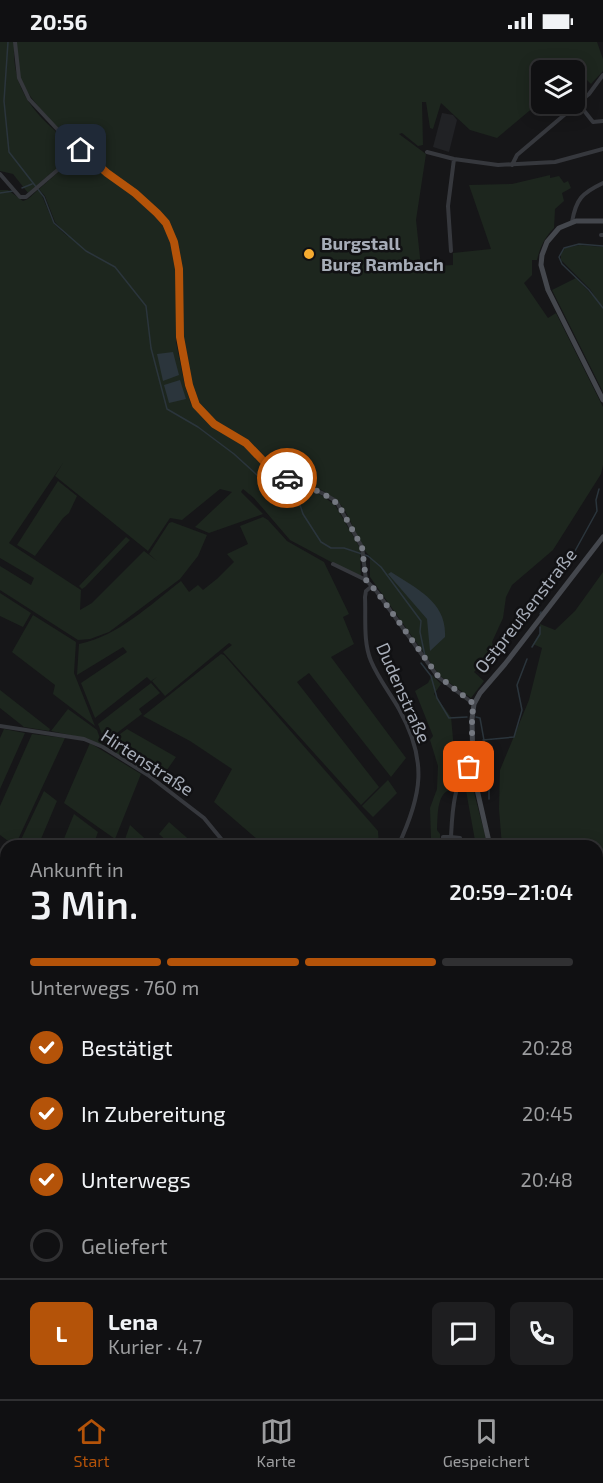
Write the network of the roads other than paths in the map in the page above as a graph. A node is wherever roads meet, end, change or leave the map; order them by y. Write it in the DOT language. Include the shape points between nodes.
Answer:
graph roads {
  1 [pos="15,42"];
  2 [pos="603,75"];
  3 [pos="585,97"];
  4 [pos="585,112"];
  5 [pos="565,114"];
  6 [pos="603,121"];
  7 [pos="603,149"];
  8 [pos="81,150"];
  9 [pos="428,152"];
  10 [pos="454,159"];
  11 [pos="512,165"];
  12 [pos="0,174"];
  13 [pos="603,183"];
  14 [pos="603,221"];
  15 [pos="572,222"];
  16 [pos="451,251"];
  17 [pos="603,400"];
  18 [pos="603,537"];
  19 [pos="333,564"];
  20 [pos="366,580"];
  21 [pos="372,586"];
  22 [pos="474,704"];
  23 [pos="0,726"];
  24 [pos="472,766"];
  25 [pos="451,837"];
  26 [pos="222,840"];
  27 [pos="401,840"];
  28 [pos="443,840"];
  29 [pos="460,840"];
  30 [pos="489,840"];
  1 -- 8 [label="street" via="19,78 26,94"];
  2 -- 3 [label="street"];
  4 -- 6 [label="street" via="593,122"];
  5 -- 11 [label="street" via="517,155"];
  7 -- 11 [label="street" via="561,161"];
  8 -- 12 [label="street" via="27,197 21,197"];
  8 -- 20 [label="street" via="135,193 168,228 178,256 181,344 191,393 200,411 246,443 276,472 336,501 360,542"];
  9 -- 10 [label="street"];
  10 -- 11 [label="street"];
  10 -- 16 [label="street" via="448,206"];
  13 -- 15 [label="street" via="581,197"];
  14 -- 15 [label="main road"];
  15 -- 17 [label="main road" via="549,238 541,269"];
  18 -- 22 [label="main road, Ostpreußenstraße"];
  19 -- 20 [label="street"];
  20 -- 21 [label="street"];
  21 -- 22 [label="street" via="438,676"];
  21 -- 27 [label="street, Dudenstraße" via="365,597 370,659 400,711 419,771 412,813"];
  22 -- 24 [label="main road"];
  23 -- 26 [label="street, Hirtenstraße" via="84,739 103,747 204,818"];
  24 -- 25 [label="street" via="457,790"];
  24 -- 30 [label="main road"];
  25 -- 28 [label="street"];
  25 -- 29 [label="street"];
}
